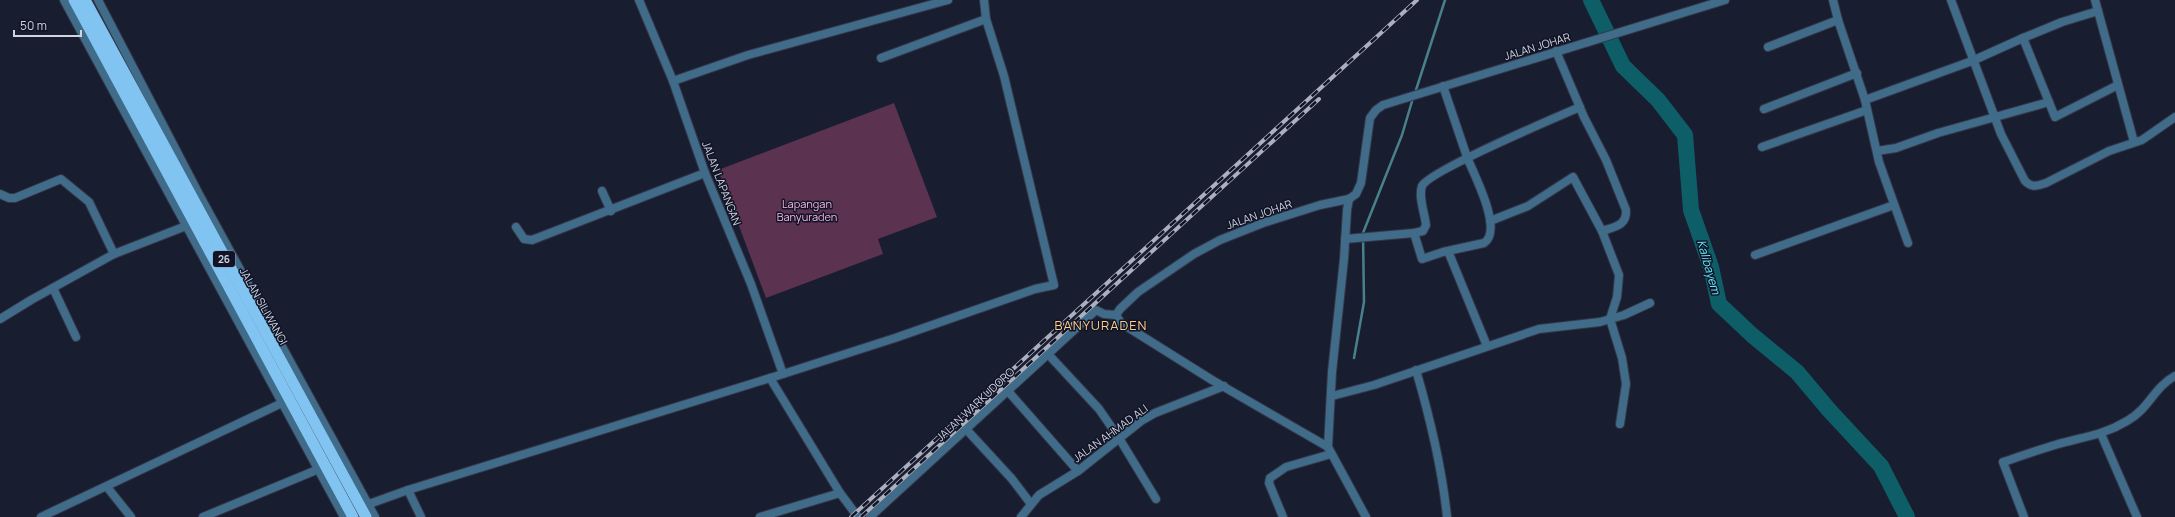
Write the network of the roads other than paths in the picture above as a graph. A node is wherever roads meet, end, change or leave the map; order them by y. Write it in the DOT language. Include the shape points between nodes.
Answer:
graph roads {
  1 [pos="64,0"];
  2 [pos="74,0"];
  3 [pos="85,0"];
  4 [pos="98,0"];
  5 [pos="639,0"];
  6 [pos="945,0"];
  7 [pos="984,0"];
  8 [pos="1725,0"];
  9 [pos="1833,0"];
  10 [pos="1951,0"];
  11 [pos="2095,0"];
  12 [pos="2098,11"];
  13 [pos="986,19"];
  14 [pos="1838,20"];
  15 [pos="2023,38"];
  16 [pos="1768,47"];
  17 [pos="1556,51"];
  18 [pos="881,58"];
  19 [pos="1972,62"];
  20 [pos="1857,73"];
  21 [pos="673,81"];
  22 [pos="2118,85"];
  23 [pos="1443,86"];
  24 [pos="1865,100"];
  25 [pos="2049,102"];
  26 [pos="1580,107"];
  27 [pos="1764,109"];
  28 [pos="1867,110"];
  29 [pos="1995,116"];
  30 [pos="2175,117"];
  31 [pos="2134,142"];
  32 [pos="1762,147"];
  33 [pos="1877,151"];
  34 [pos="1468,158"];
  35 [pos="705,173"];
  36 [pos="602,191"];
  37 [pos="0,194"];
  38 [pos="1349,199"];
  39 [pos="1894,205"];
  40 [pos="611,211"];
  41 [pos="1490,221"];
  42 [pos="186,226"];
  43 [pos="516,227"];
  44 [pos="1602,231"];
  45 [pos="1414,233"];
  46 [pos="1345,239"];
  47 [pos="1908,243"];
  48 [pos="1448,251"];
  49 [pos="114,254"];
  50 [pos="1756,255"];
  51 [pos="225,270"];
  52 [pos="53,288"];
  53 [pos="226,289"];
  54 [pos="1650,303"];
  55 [pos="1116,315"];
  56 [pos="0,319"];
  57 [pos="1610,319"];
  58 [pos="76,337"];
  59 [pos="252,339"];
  60 [pos="1487,346"];
  61 [pos="1047,353"];
  62 [pos="1416,370"];
  63 [pos="783,374"];
  64 [pos="2175,376"];
  65 [pos="770,378"];
  66 [pos="1224,386"];
  67 [pos="1007,390"];
  68 [pos="1332,396"];
  69 [pos="282,403"];
  70 [pos="1620,424"];
  71 [pos="965,428"];
  72 [pos="2101,434"];
  73 [pos="1119,438"];
  74 [pos="1329,450"];
  75 [pos="319,469"];
  76 [pos="1078,471"];
  77 [pos="107,487"];
  78 [pos="408,490"];
  79 [pos="840,493"];
  80 [pos="1156,499"];
  81 [pos="368,504"];
  82 [pos="1031,504"];
  83 [pos="41,517"];
  84 [pos="131,517"];
  85 [pos="203,517"];
  86 [pos="344,517"];
  87 [pos="353,517"];
  88 [pos="366,517"];
  89 [pos="375,517"];
  90 [pos="421,517"];
  91 [pos="760,517"];
  92 [pos="858,517"];
  93 [pos="870,517"];
  94 [pos="1021,517"];
  95 [pos="1284,517"];
  96 [pos="1366,517"];
  97 [pos="1447,517"];
  98 [pos="2024,517"];
  99 [pos="2137,517"];
  1 -- 42 [label="street"];
  2 -- 51 [label="highway, JALAN SILIWANGI / 26"];
  3 -- 51 [label="highway, JALAN SILIWANGI / 26"];
  4 -- 81 [label="street" via="200,196"];
  5 -- 21 [label="street, JALAN LAPANGAN"];
  6 -- 21 [label="street" via="748,55"];
  7 -- 13 [label="street"];
  8 -- 17 [label="street, JALAN JOHAR"];
  9 -- 14 [label="street"];
  10 -- 19 [label="street"];
  11 -- 12 [label="street"];
  12 -- 15 [label="street"];
  12 -- 22 [label="street"];
  13 -- 18 [label="street"];
  13 -- 63 [label="street" via="1004,76 1054,285 1035,289 909,335"];
  14 -- 16 [label="street"];
  14 -- 20 [label="street"];
  15 -- 19 [label="street"];
  15 -- 25 [label="street"];
  17 -- 23 [label="street, JALAN JOHAR"];
  17 -- 26 [label="street"];
  19 -- 24 [label="street"];
  19 -- 29 [label="street"];
  20 -- 24 [label="street"];
  20 -- 27 [label="street"];
  21 -- 35 [label="street, JALAN LAPANGAN"];
  22 -- 25 [label="street" via="2054,117"];
  22 -- 31 [label="street"];
  23 -- 34 [label="street"];
  23 -- 38 [label="street, JALAN JOHAR" via="1386,103 1371,115 1361,183 1356,194"];
  24 -- 28 [label="street"];
  25 -- 29 [label="street"];
  26 -- 34 [label="street"];
  26 -- 44 [label="street" via="1606,160 1626,210 1623,222"];
  28 -- 32 [label="street"];
  28 -- 33 [label="street"];
  29 -- 31 [label="street" via="2001,134 2025,181 2034,186 2046,183 2109,151"];
  29 -- 33 [label="street" via="1903,146"];
  30 -- 31 [label="street"];
  33 -- 39 [label="street"];
  34 -- 41 [label="street" via="1479,183"];
  34 -- 45 [label="street" via="1432,176 1423,184 1421,195 1426,225 1423,231"];
  35 -- 40 [label="street"];
  35 -- 63 [label="street, JALAN LAPANGAN" via="751,284"];
  36 -- 40 [label="street"];
  37 -- 49 [label="street" via="15,198 61,179 89,202"];
  38 -- 46 [label="street"];
  38 -- 55 [label="street, JALAN JOHAR" via="1320,205 1263,223 1220,240 1194,254 1138,292"];
  39 -- 47 [label="street"];
  39 -- 50 [label="street"];
  40 -- 43 [label="street" via="532,240 524,239"];
  41 -- 44 [label="street" via="1528,206 1573,177"];
  41 -- 48 [label="street" via="1490,235 1487,241"];
  42 -- 49 [label="street"];
  42 -- 53 [label="street"];
  44 -- 57 [label="street" via="1619,275 1616,304"];
  45 -- 46 [label="street"];
  45 -- 48 [label="street" via="1422,259"];
  46 -- 68 [label="street"];
  48 -- 60 [label="street"];
  49 -- 52 [label="street"];
  51 -- 53 [label="highway, JALAN SILIWANGI / 26"];
  51 -- 88 [label="highway, JALAN SILIWANGI / 26"];
  52 -- 56 [label="street"];
  52 -- 58 [label="street"];
  53 -- 59 [label="highway, JALAN SILIWANGI / 26"];
  54 -- 57 [label="street"];
  55 -- 61 [label="street, JALAN WARKUDORO" via="1096,310"];
  55 -- 66 [label="street" via="1120,323"];
  57 -- 60 [label="street" via="1538,329"];
  57 -- 70 [label="street" via="1622,358 1626,384"];
  59 -- 69 [label="street"];
  59 -- 87 [label="highway, JALAN SILIWANGI / 26"];
  60 -- 62 [label="street"];
  61 -- 67 [label="street, JALAN WARKUDORO"];
  61 -- 73 [label="street" via="1083,391"];
  62 -- 68 [label="street"];
  62 -- 97 [label="street" via="1444,485"];
  63 -- 65 [label="street"];
  64 -- 72 [label="street" via="2160,386 2143,410 2128,421"];
  65 -- 78 [label="street"];
  65 -- 79 [label="street"];
  66 -- 73 [label="street, JALAN AHMAD ALI" via="1155,413"];
  66 -- 74 [label="street"];
  67 -- 71 [label="street, JALAN WARKUDORO"];
  67 -- 76 [label="street"];
  68 -- 74 [label="street"];
  69 -- 75 [label="street"];
  69 -- 77 [label="street"];
  71 -- 82 [label="street"];
  71 -- 93 [label="street, JALAN WARKUDORO"];
  72 -- 98 [label="street" via="2046,447 2003,462"];
  72 -- 99 [label="street"];
  73 -- 76 [label="street, JALAN AHMAD ALI"];
  73 -- 80 [label="street"];
  74 -- 95 [label="street" via="1286,467 1270,478 1269,483"];
  74 -- 96 [label="street"];
  75 -- 85 [label="street"];
  75 -- 86 [label="street"];
  76 -- 82 [label="street, JALAN AHMAD ALI" via="1039,495"];
  77 -- 83 [label="street"];
  77 -- 84 [label="street"];
  78 -- 81 [label="street"];
  78 -- 90 [label="street"];
  79 -- 91 [label="street"];
  79 -- 92 [label="street"];
  81 -- 89 [label="street"];
  82 -- 94 [label="street, JALAN AHMAD ALI"];
}
